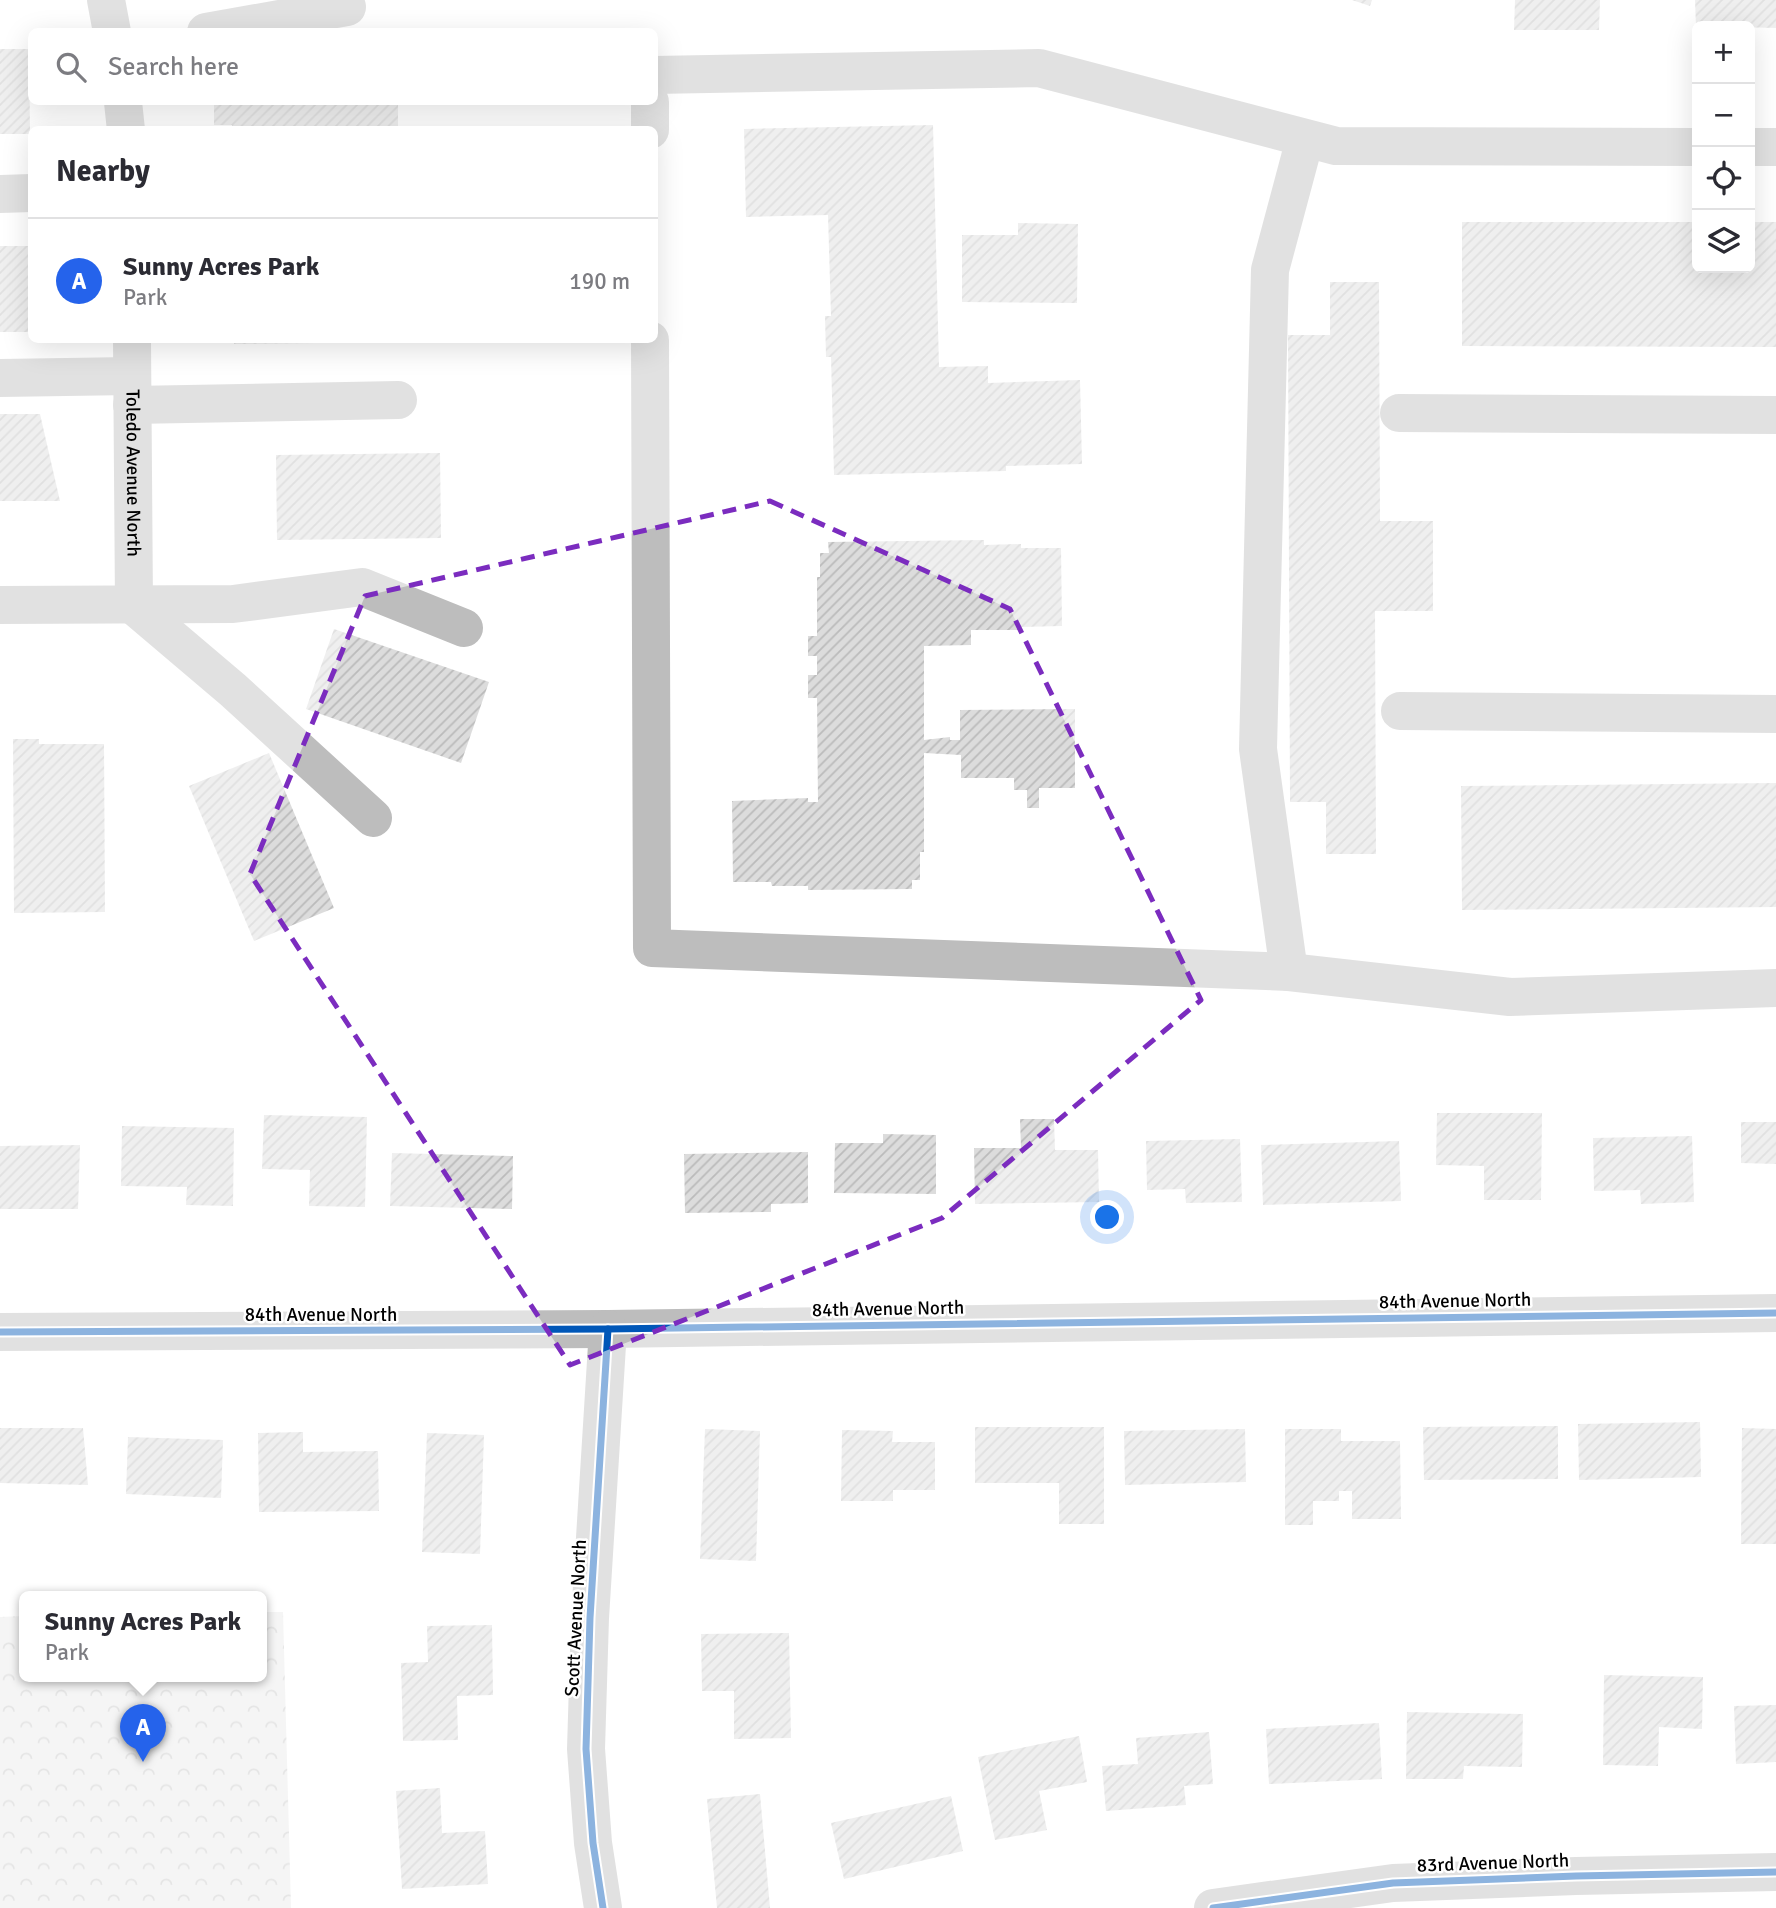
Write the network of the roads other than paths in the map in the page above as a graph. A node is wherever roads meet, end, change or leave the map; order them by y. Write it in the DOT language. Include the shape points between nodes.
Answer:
graph roads {
  1 [pos="106,0"];
  2 [pos="348,8"];
  3 [pos="111,28"];
  4 [pos="230,28"];
  5 [pos="658,75"];
  6 [pos="123,105"];
  7 [pos="649,105"];
  8 [pos="126,126"];
  9 [pos="650,126"];
  10 [pos="1305,139"];
  11 [pos="1692,147"];
  12 [pos="1755,147"];
  13 [pos="1776,147"];
  14 [pos="28,193"];
  15 [pos="0,194"];
  16 [pos="650,343"];
  17 [pos="132,373"];
  18 [pos="0,378"];
  19 [pos="398,400"];
  20 [pos="1399,413"];
  21 [pos="1776,415"];
  22 [pos="0,605"];
  23 [pos="134,606"];
  24 [pos="464,628"];
  25 [pos="1400,711"];
  26 [pos="1776,714"];
  27 [pos="373,818"];
  28 [pos="1289,972"];
  29 [pos="1776,988"];
  30 [pos="1776,1313"];
  31 [pos="608,1329"];
  32 [pos="0,1332"];
  33 [pos="1776,1872"];
  34 [pos="603,1908"];
  35 [pos="1213,1908"];
  1 -- 3 [label="street"];
  2 -- 4 [label="street"];
  5 -- 10 [label="street" via="1039,68"];
  6 -- 8 [label="street"];
  7 -- 9 [label="street"];
  10 -- 11 [label="street" via="1336,146"];
  10 -- 28 [label="street" via="1270,270 1258,749"];
  12 -- 13 [label="street"];
  14 -- 15 [label="street"];
  16 -- 28 [label="street" via="652,948"];
  17 -- 18 [label="street"];
  17 -- 19 [label="street"];
  17 -- 23 [label="street, Toledo Avenue North"];
  20 -- 21 [label="street"];
  22 -- 23 [label="street"];
  23 -- 24 [label="street" via="233,604 362,587"];
  23 -- 27 [label="street"];
  25 -- 26 [label="street"];
  28 -- 29 [label="street" via="1510,997"];
  30 -- 31 [label="street, 84th Avenue North"];
  31 -- 32 [label="street, 84th Avenue North"];
  31 -- 34 [label="street, Scott Avenue North" via="586,1749"];
  33 -- 35 [label="street, 83rd Avenue North" via="1393,1883"];
}
